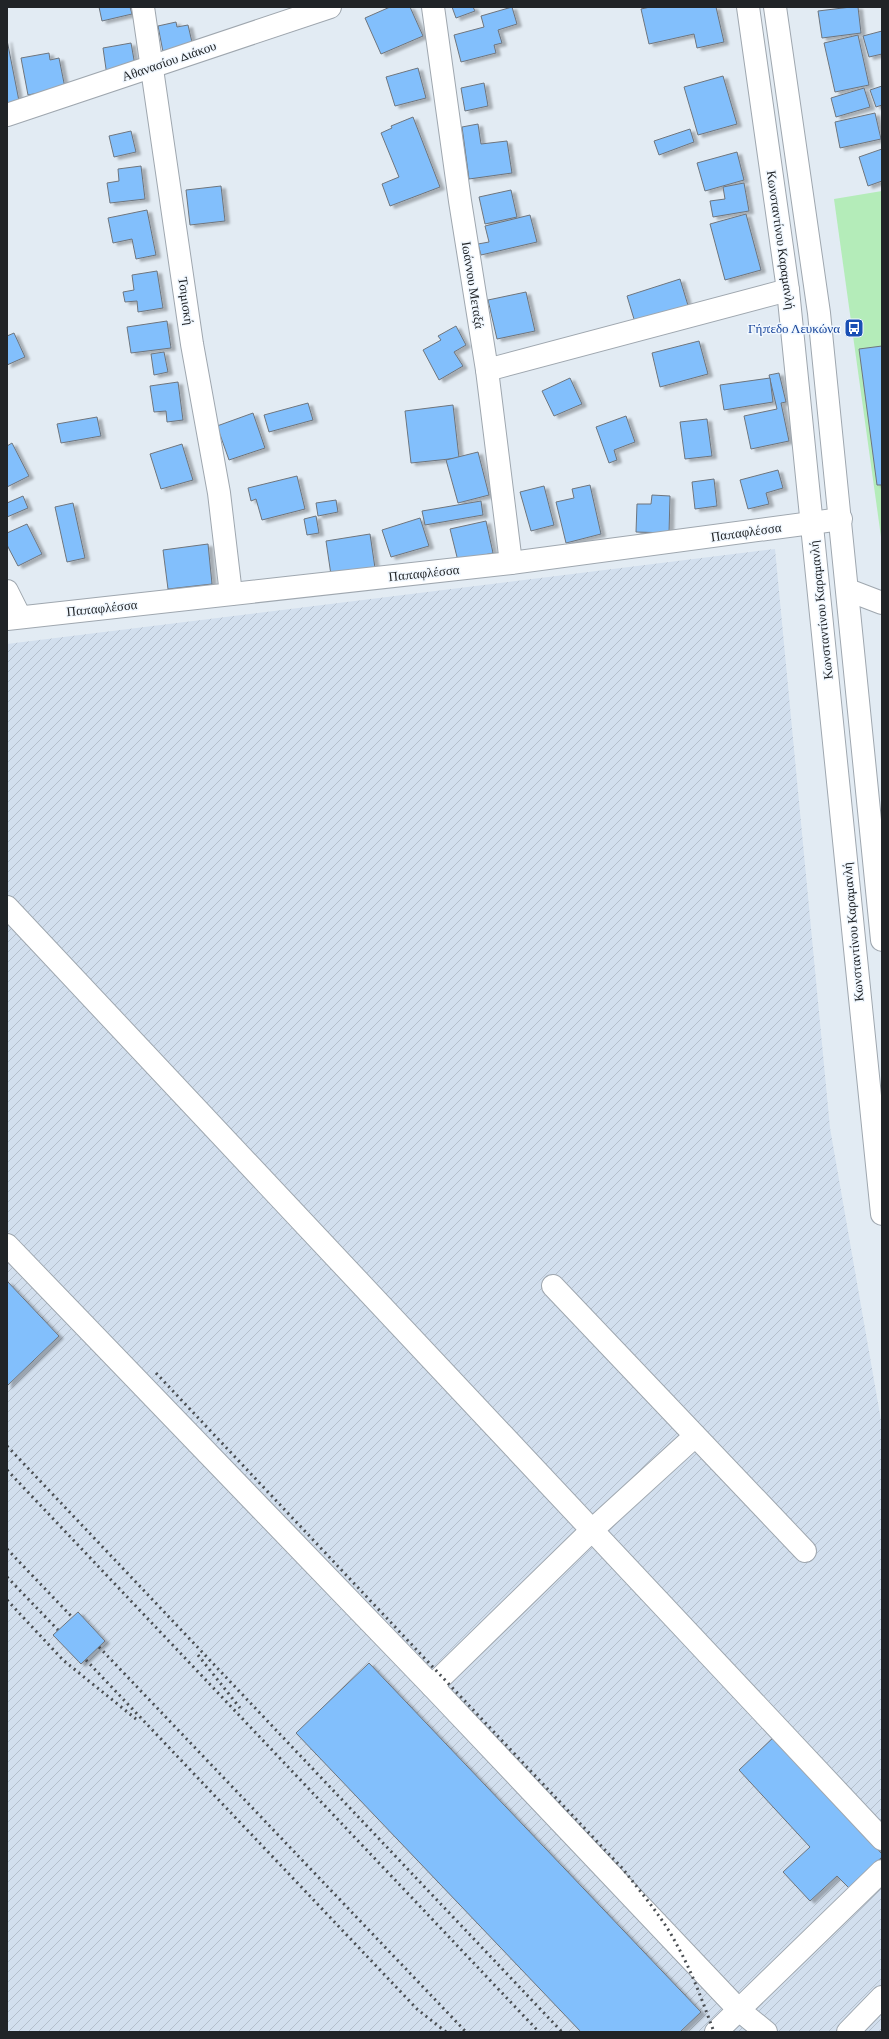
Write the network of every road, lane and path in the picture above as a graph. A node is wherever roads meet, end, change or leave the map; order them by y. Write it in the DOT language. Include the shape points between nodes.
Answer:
graph roads {
  1 [pos="143,7"];
  2 [pos="330,7"];
  3 [pos="433,7"];
  4 [pos="748,7"];
  5 [pos="775,7"];
  6 [pos="151,67"];
  7 [pos="7,115"];
  8 [pos="788,290"];
  9 [pos="486,370"];
  10 [pos="840,519"];
  11 [pos="812,523"];
  12 [pos="511,563"];
  13 [pos="848,590"];
  14 [pos="7,591"];
  15 [pos="231,594"];
  16 [pos="882,603"];
  17 [pos="13,618"];
  18 [pos="7,907"];
  19 [pos="882,940"];
  20 [pos="882,1214"];
  21 [pos="7,1245"];
  22 [pos="553,1286"];
  23 [pos="695,1436"];
  24 [pos="592,1530"];
  25 [pos="805,1551"];
  26 [pos="432,1686"];
  27 [pos="882,1839"];
  28 [pos="882,1871"];
  29 [pos="882,1997"];
  30 [pos="739,2010"];
  31 [pos="716,2032"];
  32 [pos="766,2032"];
  33 [pos="848,2032"];
  1 -- 6 [label="street, Τσιμισκή"];
  2 -- 6 [label="street, Αθανασίου Διάκου"];
  3 -- 9 [label="street, Ιωάννου Μεταξά"];
  4 -- 8 [label="street, Κωνσταντίνου Καραμανλή"];
  5 -- 10 [label="street, Κωνσταντίνου Καραμανλή" via="819,313"];
  6 -- 7 [label="street, Αθανασίου Διάκου"];
  6 -- 15 [label="street, Τσιμισκή" via="192,344 219,493"];
  8 -- 9 [label="street"];
  8 -- 11 [label="street, Κωνσταντίνου Καραμανλή"];
  9 -- 12 [label="street, Ιωάννου Μεταξά"];
  10 -- 11 [label="street, Παπαφλέσσα"];
  10 -- 13 [label="street, Κωνσταντίνου Καραμανλή"];
  11 -- 12 [label="street, Παπαφλέσσα"];
  11 -- 20 [label="street, Κωνσταντίνου Καραμανλή"];
  12 -- 15 [label="street, Παπαφλέσσα"];
  13 -- 16 [label="street"];
  13 -- 19 [label="street, Κωνσταντίνου Καραμανλή"];
  14 -- 17 [label="street"];
  15 -- 17 [label="street, Παπαφλέσσα"];
  18 -- 24 [label="street"];
  21 -- 26 [label="street"];
  22 -- 23 [label="street"];
  23 -- 24 [label="street"];
  23 -- 25 [label="street"];
  24 -- 26 [label="street"];
  24 -- 27 [label="street"];
  26 -- 30 [label="street"];
  28 -- 30 [label="street"];
  29 -- 33 [label="street"];
  30 -- 31 [label="street"];
  30 -- 32 [label="street"];
}
